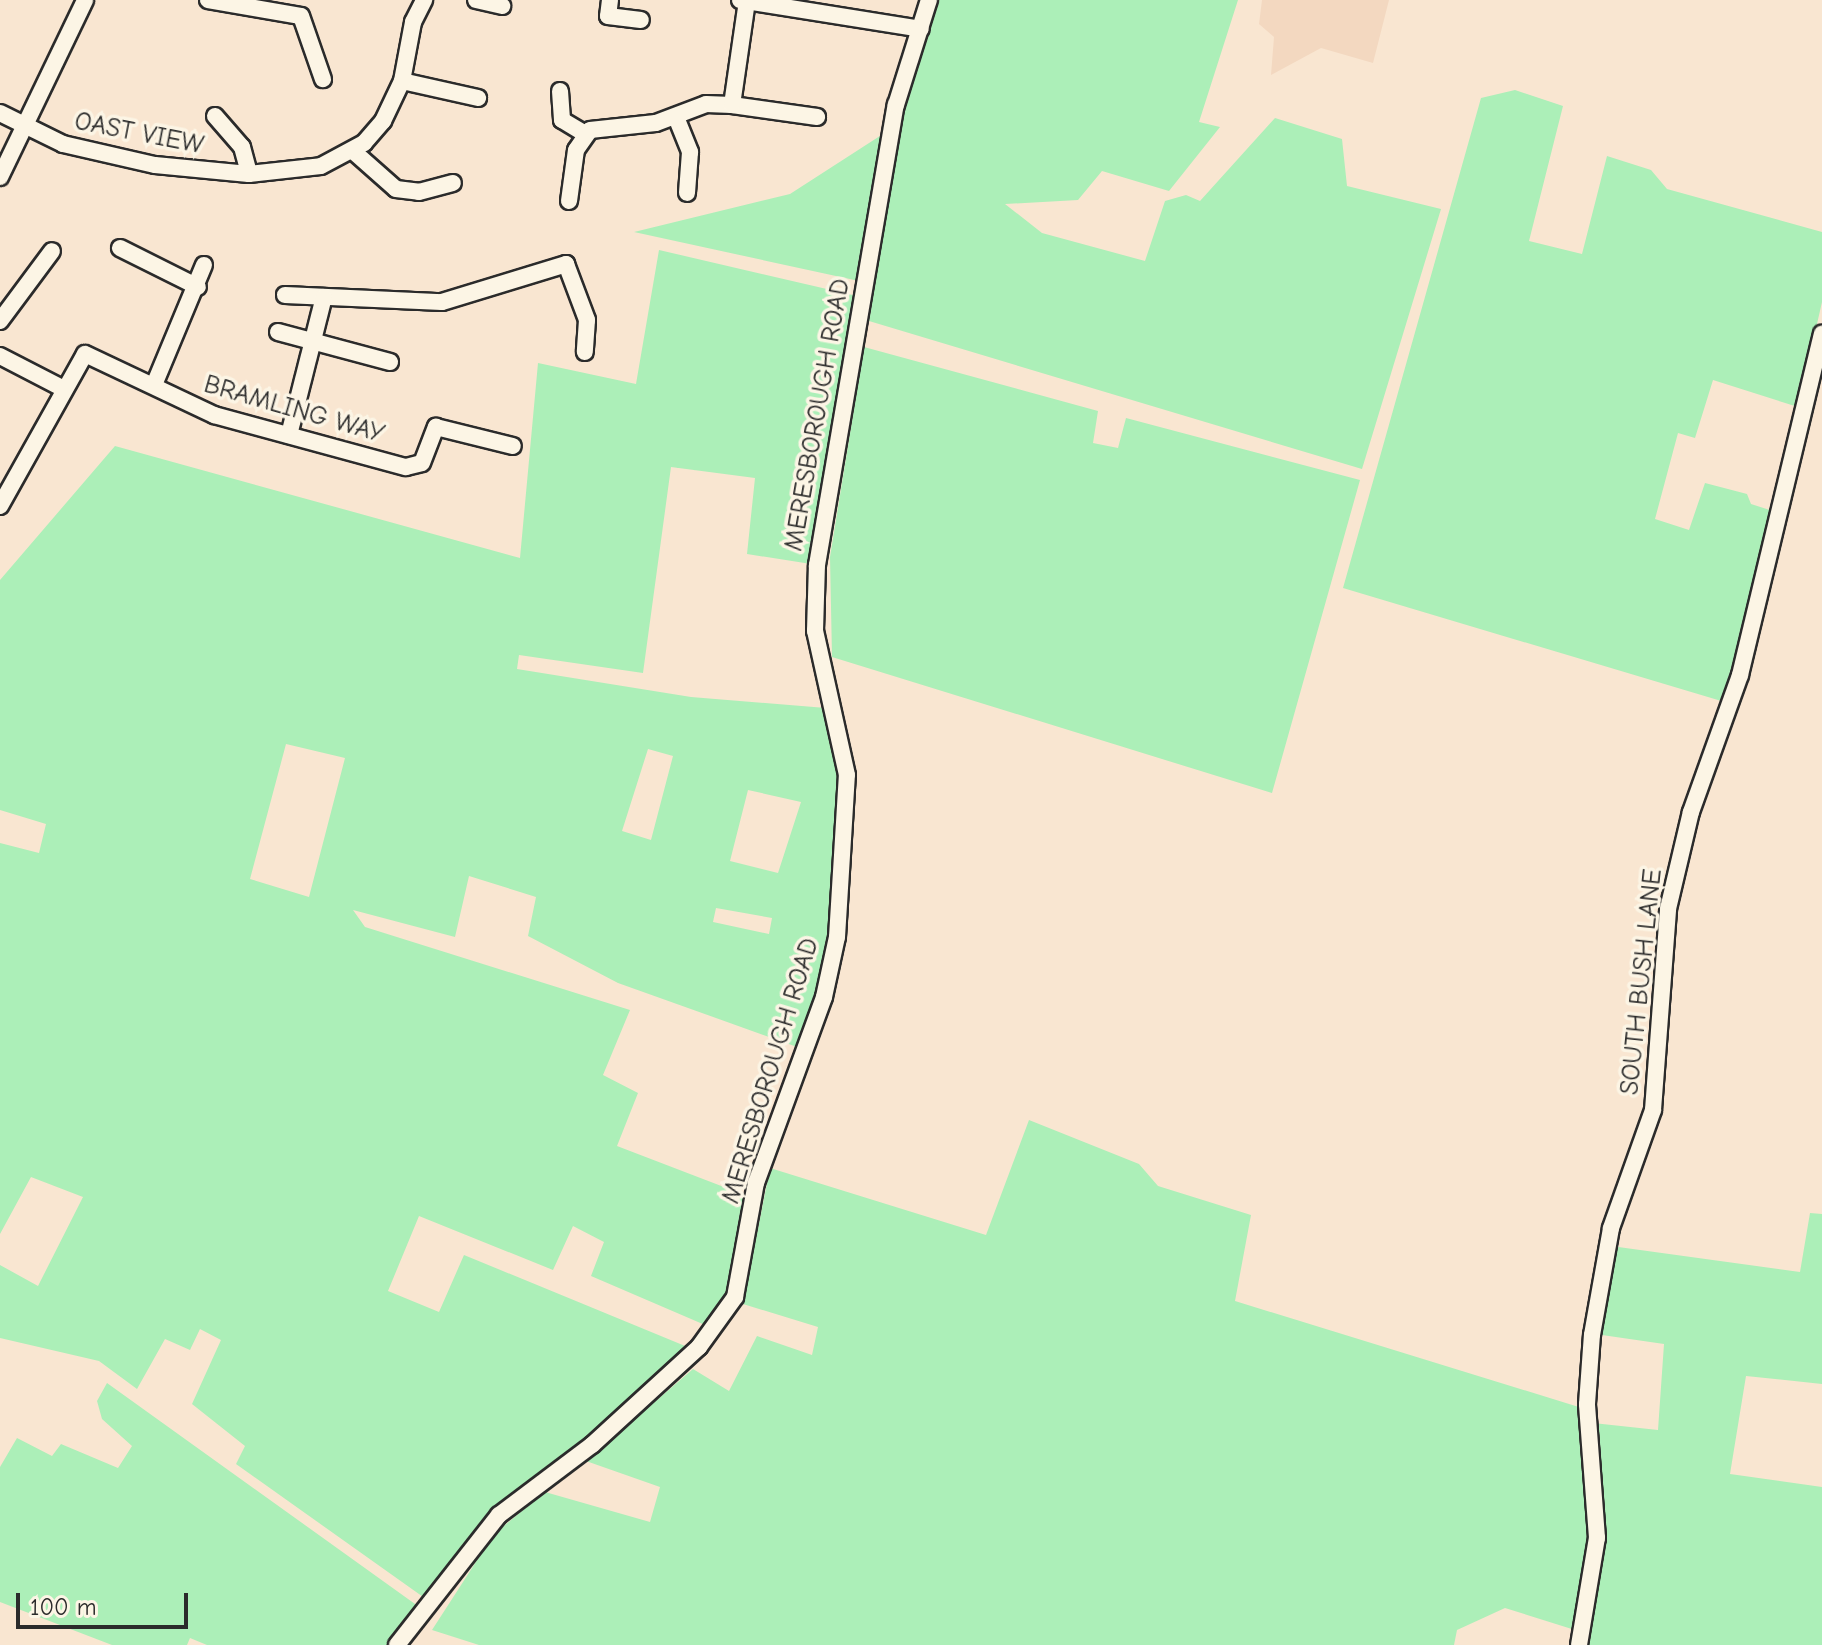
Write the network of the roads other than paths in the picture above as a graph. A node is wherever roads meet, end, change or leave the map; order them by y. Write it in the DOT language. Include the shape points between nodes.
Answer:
graph roads {
  1 [pos="85,0"];
  2 [pos="208,0"];
  3 [pos="424,0"];
  4 [pos="476,0"];
  5 [pos="610,0"];
  6 [pos="929,0"];
  7 [pos="743,1"];
  8 [pos="798,4"];
  9 [pos="502,6"];
  10 [pos="641,20"];
  11 [pos="921,29"];
  12 [pos="323,79"];
  13 [pos="402,81"];
  14 [pos="560,91"];
  15 [pos="478,98"];
  16 [pos="732,105"];
  17 [pos="0,113"];
  18 [pos="215,116"];
  19 [pos="676,117"];
  20 [pos="817,117"];
  21 [pos="25,126"];
  22 [pos="584,133"];
  23 [pos="353,151"];
  24 [pos="249,174"];
  25 [pos="0,177"];
  26 [pos="453,183"];
  27 [pos="687,193"];
  28 [pos="569,201"];
  29 [pos="120,248"];
  30 [pos="52,251"];
  31 [pos="204,265"];
  32 [pos="198,287"];
  33 [pos="285,295"];
  34 [pos="324,297"];
  35 [pos="0,321"];
  36 [pos="278,332"];
  37 [pos="1822,334"];
  38 [pos="313,342"];
  39 [pos="585,352"];
  40 [pos="0,356"];
  41 [pos="390,362"];
  42 [pos="154,385"];
  43 [pos="62,388"];
  44 [pos="289,435"];
  45 [pos="513,446"];
  46 [pos="0,506"];
  47 [pos="397,1645"];
  48 [pos="1579,1645"];
  1 -- 21 [label="street"];
  2 -- 12 [label="street" via="301,16"];
  3 -- 13 [label="street, OAST VIEW" via="413,22"];
  4 -- 9 [label="street"];
  5 -- 10 [label="street" via="608,16"];
  6 -- 11 [label="street, MERESBOROUGH ROAD"];
  7 -- 8 [label="street"];
  7 -- 16 [label="street"];
  8 -- 11 [label="street"];
  11 -- 47 [label="street, MERESBOROUGH ROAD" via="896,105 817,565 815,631 847,775 837,937 824,997 756,1183 735,1297 721,1323 678,1366 592,1445 499,1515"];
  13 -- 15 [label="street"];
  13 -- 23 [label="street, OAST VIEW" via="383,121"];
  14 -- 22 [label="street" via="562,120"];
  16 -- 19 [label="street" via="706,104"];
  16 -- 20 [label="street"];
  17 -- 21 [label="street, OAST VIEW"];
  18 -- 24 [label="street, OAST VIEW" via="242,147"];
  19 -- 22 [label="street"];
  19 -- 27 [label="street" via="692,162"];
  21 -- 24 [label="street, OAST VIEW" via="115,158"];
  21 -- 25 [label="street"];
  22 -- 28 [label="street"];
  23 -- 24 [label="street, OAST VIEW" via="304,170"];
  23 -- 26 [label="street" via="396,189 419,192"];
  29 -- 32 [label="street"];
  30 -- 35 [label="street"];
  31 -- 32 [label="street"];
  32 -- 42 [label="street"];
  33 -- 34 [label="street"];
  34 -- 38 [label="street"];
  34 -- 39 [label="street" via="442,302 566,264 587,320"];
  36 -- 38 [label="street"];
  37 -- 48 [label="street, SOUTH BUSH LANE" via="1740,675 1691,812 1668,909 1653,1110 1611,1228 1592,1335 1587,1404 1597,1538"];
  38 -- 41 [label="street"];
  38 -- 44 [label="street"];
  40 -- 43 [label="street"];
  42 -- 43 [label="street, BRAMLING WAY" via="85,354"];
  42 -- 44 [label="street, BRAMLING WAY" via="214,415"];
  43 -- 46 [label="street, BRAMLING WAY"];
  44 -- 45 [label="street, BRAMLING WAY" via="413,468 422,463 436,427"];
}
